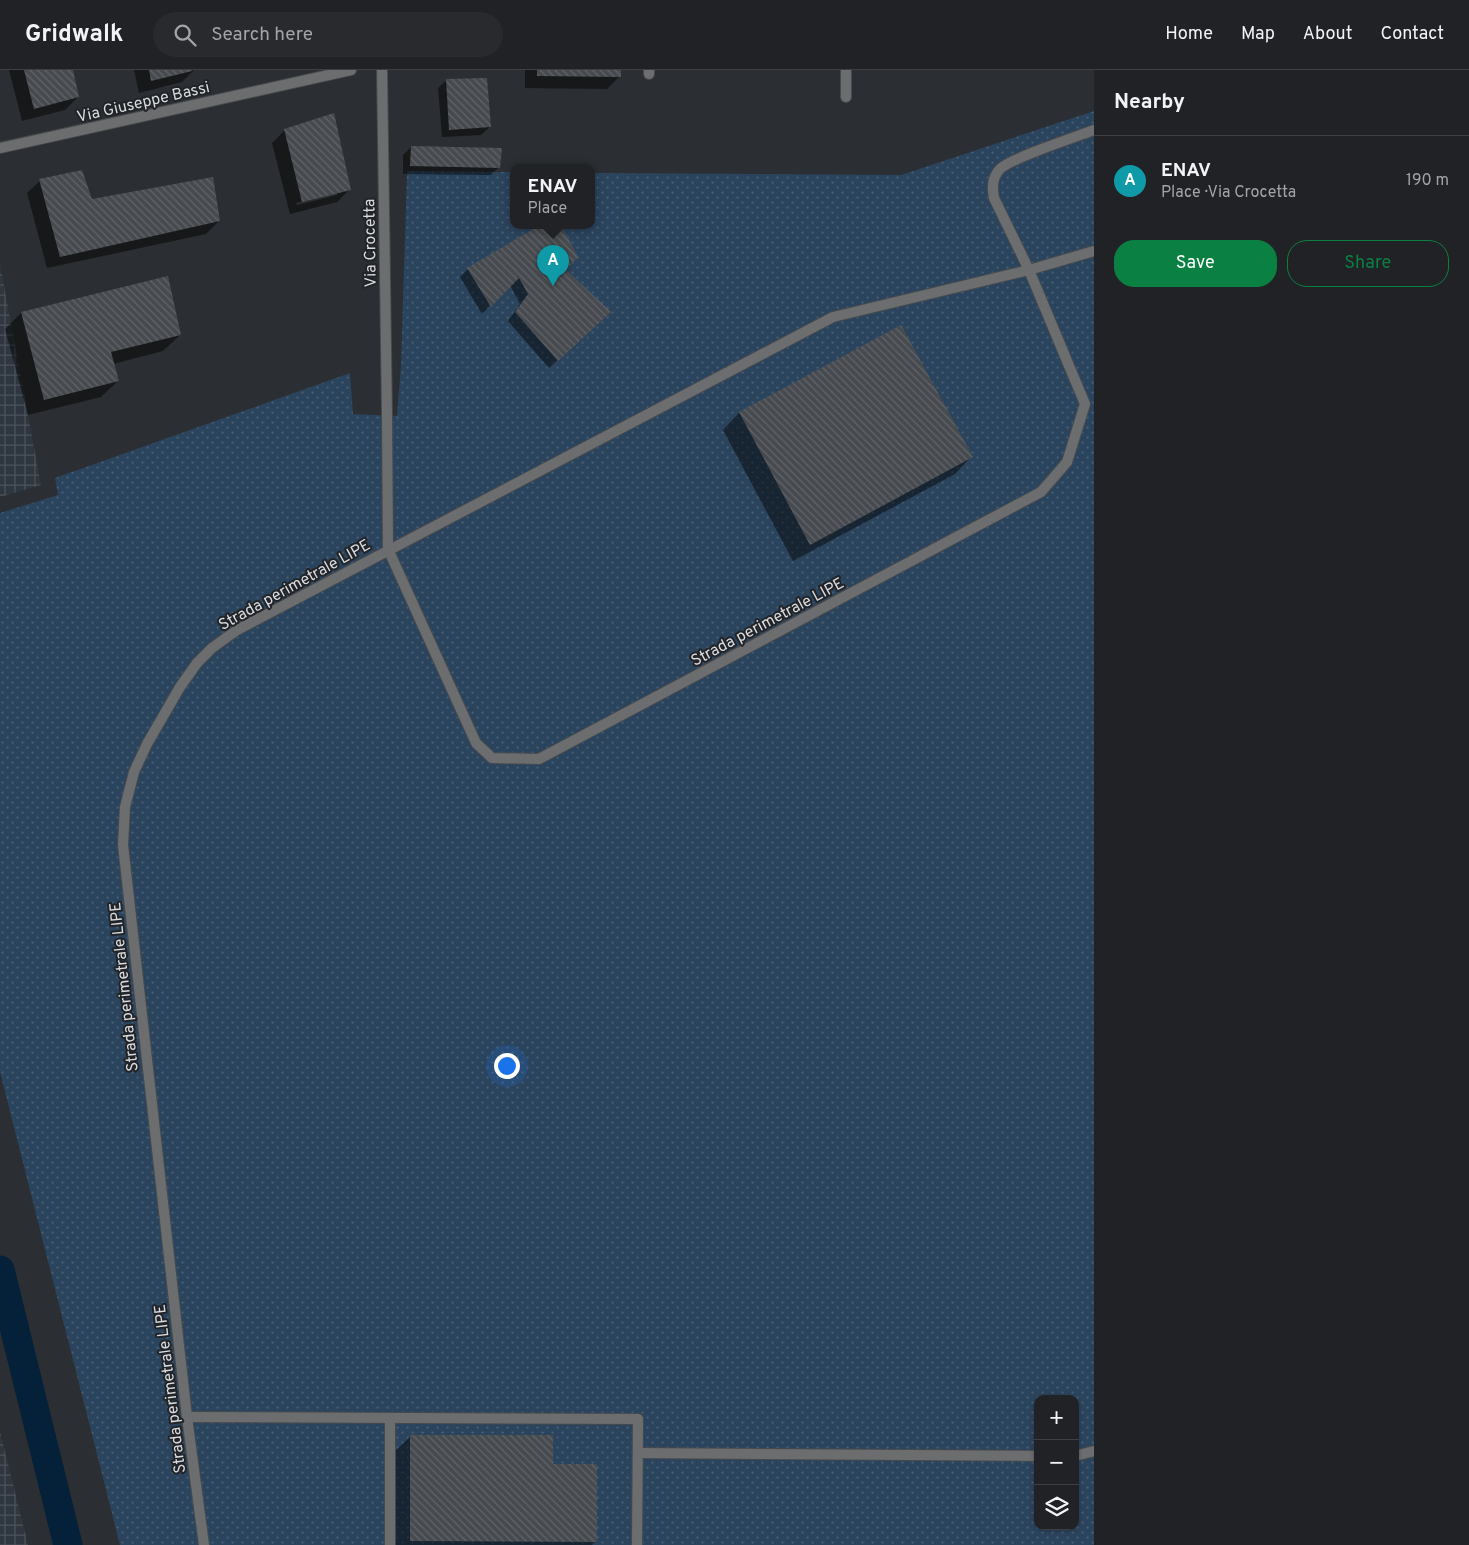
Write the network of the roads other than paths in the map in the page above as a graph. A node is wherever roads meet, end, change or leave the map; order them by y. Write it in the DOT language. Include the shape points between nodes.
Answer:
graph roads {
  1 [pos="351,70"];
  2 [pos="382,70"];
  3 [pos="846,70"];
  4 [pos="846,97"];
  5 [pos="1094,130"];
  6 [pos="0,148"];
  7 [pos="1094,251"];
  8 [pos="1028,270"];
  9 [pos="387,416"];
  10 [pos="388,549"];
  11 [pos="187,1417"];
  12 [pos="390,1418"];
  13 [pos="1094,1451"];
  14 [pos="638,1453"];
  15 [pos="1079,1455"];
  16 [pos="1034,1456"];
  17 [pos="204,1545"];
  18 [pos="390,1545"];
  19 [pos="637,1545"];
  1 -- 6 [label="street, Via Giuseppe Bassi"];
  2 -- 9 [label="street, Via Crocetta"];
  3 -- 4 [label="street"];
  5 -- 8 [label="street, Strada perimetrale LIPE" via="1016,160 1002,167 994,177 994,198"];
  7 -- 8 [label="street"];
  8 -- 10 [label="street" via="833,317"];
  8 -- 10 [label="street, Strada perimetrale LIPE" via="1085,404 1067,462 1041,492 539,759 492,758 476,743"];
  9 -- 10 [label="street, Strada perimetrale LIPE"];
  10 -- 11 [label="street, Strada perimetrale LIPE" via="237,630 212,648 180,687 147,744 134,772 125,807 123,845"];
  11 -- 12 [label="street"];
  11 -- 17 [label="street, Strada perimetrale LIPE"];
  12 -- 14 [label="street" via="638,1419"];
  12 -- 18 [label="street"];
  13 -- 15 [label="street"];
  14 -- 16 [label="street"];
  14 -- 19 [label="street"];
}
